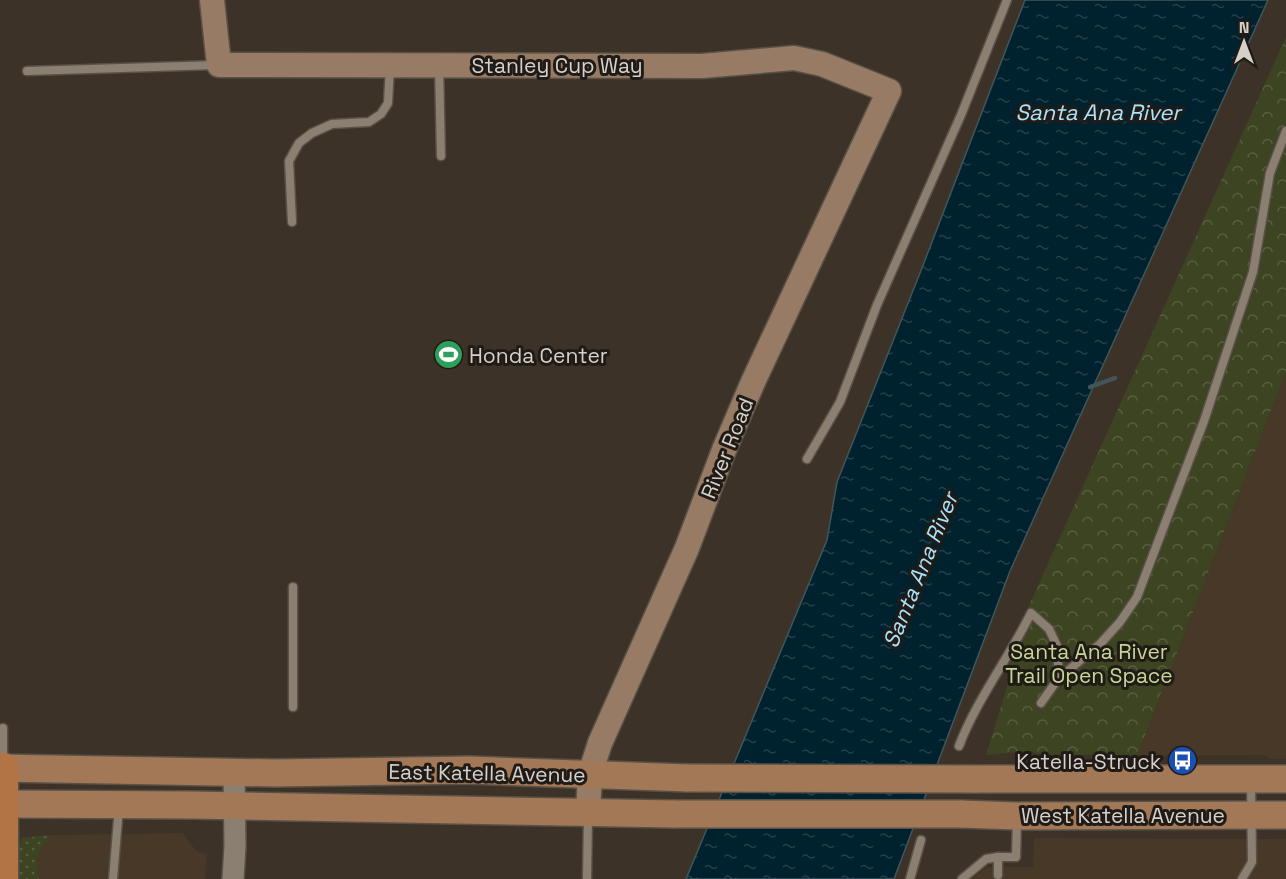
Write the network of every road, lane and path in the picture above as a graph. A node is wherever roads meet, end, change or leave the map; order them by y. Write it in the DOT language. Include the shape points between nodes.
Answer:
graph roads {
  1 [pos="212,0"];
  2 [pos="1007,0"];
  3 [pos="219,65"];
  4 [pos="391,65"];
  5 [pos="439,65"];
  6 [pos="27,71"];
  7 [pos="889,91"];
  8 [pos="1286,131"];
  9 [pos="441,156"];
  10 [pos="292,222"];
  11 [pos="807,459"];
  12 [pos="293,587"];
  13 [pos="1058,679"];
  14 [pos="1041,703"];
  15 [pos="293,707"];
  16 [pos="3,728"];
  17 [pos="959,746"];
  18 [pos="1,768"];
  19 [pos="234,772"];
  20 [pos="590,774"];
  21 [pos="974,779"];
  22 [pos="1251,779"];
  23 [pos="1286,779"];
  24 [pos="1,804"];
  25 [pos="119,804"];
  26 [pos="234,806"];
  27 [pos="588,812"];
  28 [pos="960,814"];
  29 [pos="1252,815"];
  30 [pos="1286,815"];
  31 [pos="1017,816"];
  32 [pos="921,840"];
  33 [pos="998,857"];
  34 [pos="998,875"];
  35 [pos="3,879"];
  36 [pos="113,879"];
  37 [pos="233,879"];
  38 [pos="587,879"];
  39 [pos="910,879"];
  40 [pos="962,879"];
  41 [pos="1242,879"];
  1 -- 3 [label="main road"];
  2 -- 11 [label="lane" via="877,305 840,402"];
  3 -- 4 [label="main road, Stanley Cup Way"];
  3 -- 6 [label="lane"];
  4 -- 5 [label="main road, Stanley Cup Way"];
  4 -- 10 [label="lane" via="388,104 381,114 369,122 332,124 299,143 289,161"];
  5 -- 7 [label="main road, Stanley Cup Way" via="702,66 794,58 822,64"];
  5 -- 9 [label="lane"];
  7 -- 20 [label="main road, River Road" via="753,382"];
  8 -- 13 [label="lane" via="1270,173 1253,272 1204,421 1137,597 1100,644"];
  12 -- 15 [label="lane"];
  13 -- 14 [label="lane"];
  13 -- 17 [label="lane" via="1058,648 1049,629 1031,613"];
  16 -- 18 [label="lane"];
  18 -- 19 [label="main road, East Katella Avenue"];
  18 -- 24 [label="highway"];
  19 -- 20 [label="main road, East Katella Avenue" via="469,770"];
  19 -- 26 [label="street"];
  20 -- 21 [label="main road, East Katella Avenue, bridge"];
  20 -- 27 [label="main road, River Road"];
  21 -- 22 [label="main road, West Katella Avenue"];
  22 -- 23 [label="main road, West Katella Avenue"];
  22 -- 29 [label="lane"];
  24 -- 25 [label="main road, East Katella Avenue"];
  24 -- 35 [label="highway"];
  25 -- 26 [label="main road, East Katella Avenue"];
  25 -- 36 [label="lane"];
  26 -- 27 [label="main road, East Katella Avenue"];
  26 -- 37 [label="street"];
  27 -- 28 [label="main road, East Katella Avenue, bridge"];
  27 -- 38 [label="lane"];
  28 -- 31 [label="main road, West Katella Avenue"];
  29 -- 30 [label="main road, West Katella Avenue"];
  29 -- 31 [label="main road, West Katella Avenue"];
  29 -- 41 [label="lane" via="1252,862"];
  31 -- 33 [label="lane" via="1017,857"];
  32 -- 39 [label="lane"];
  33 -- 34 [label="lane"];
  33 -- 40 [label="lane" via="986,859"];
}
